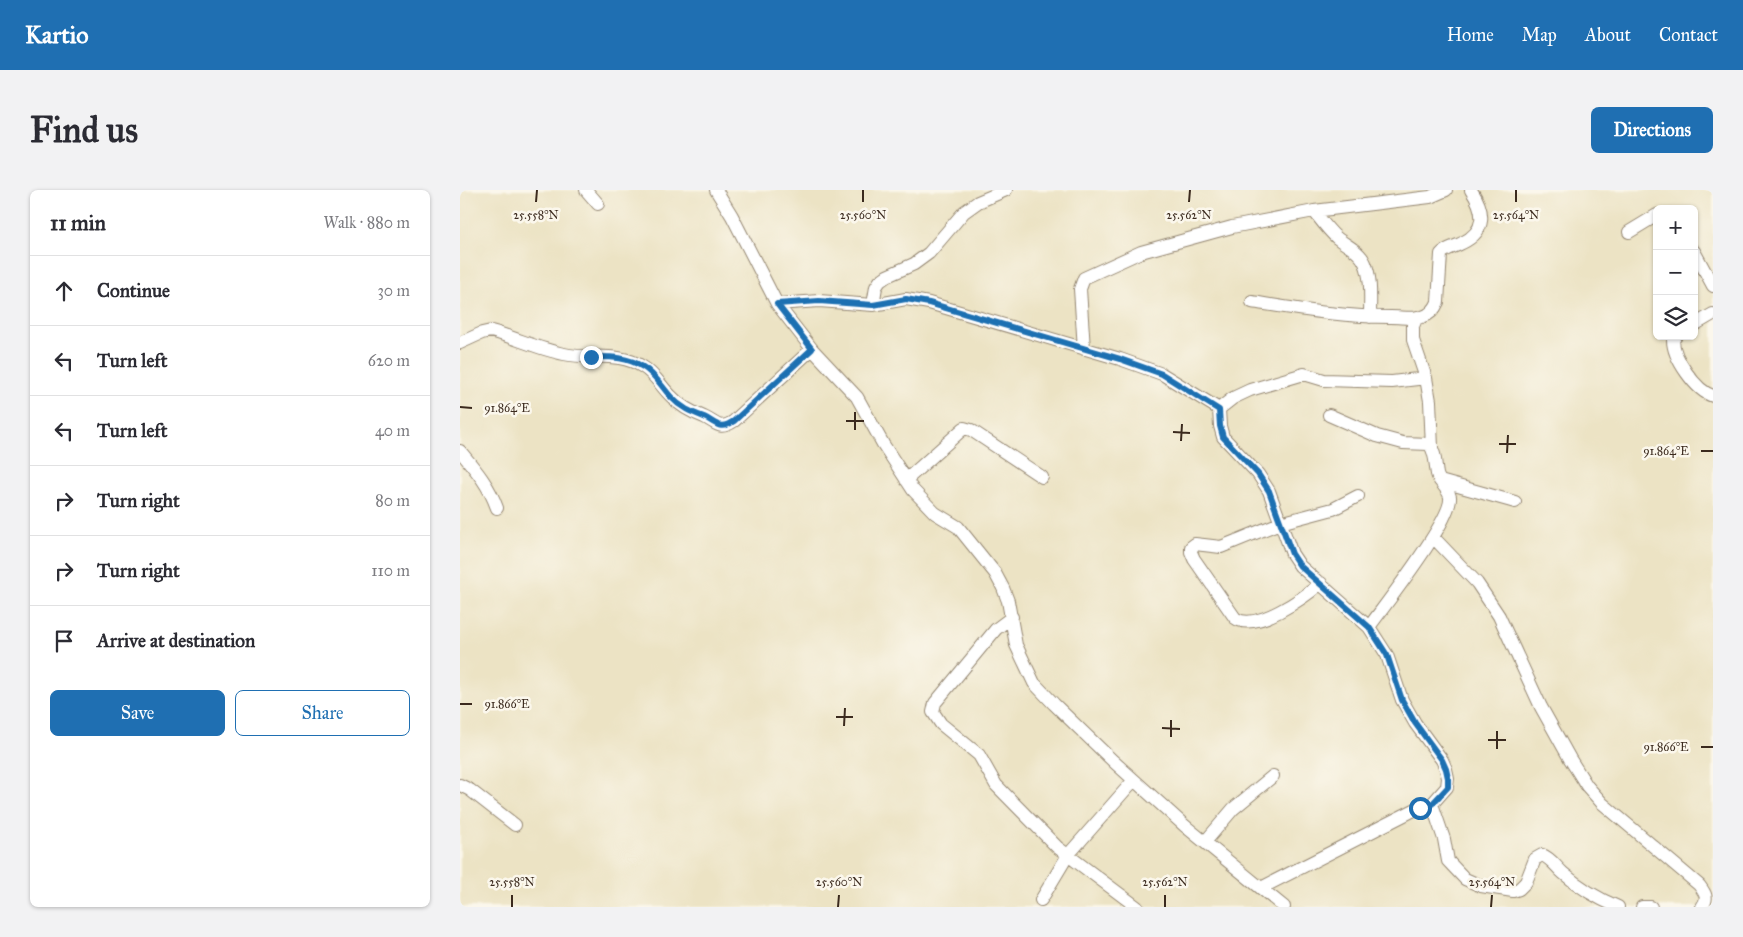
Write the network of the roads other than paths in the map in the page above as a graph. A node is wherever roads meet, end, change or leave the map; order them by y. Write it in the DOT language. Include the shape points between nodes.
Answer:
graph roads {
  1 [pos="586,190"];
  2 [pos="716,190"];
  3 [pos="1006,190"];
  4 [pos="1446,190"];
  5 [pos="1471,190"];
  6 [pos="598,204"];
  7 [pos="1314,211"];
  8 [pos="1653,217"];
  9 [pos="1629,232"];
  10 [pos="1698,258"];
  11 [pos="1713,286"];
  12 [pos="1252,302"];
  13 [pos="777,304"];
  14 [pos="873,305"];
  15 [pos="1713,314"];
  16 [pos="1370,317"];
  17 [pos="1416,317"];
  18 [pos="1698,323"];
  19 [pos="1673,340"];
  20 [pos="460,343"];
  21 [pos="812,349"];
  22 [pos="1084,349"];
  23 [pos="1426,378"];
  24 [pos="1713,396"];
  25 [pos="1219,410"];
  26 [pos="1330,415"];
  27 [pos="1432,448"];
  28 [pos="460,451"];
  29 [pos="1042,477"];
  30 [pos="906,480"];
  31 [pos="1440,481"];
  32 [pos="1358,496"];
  33 [pos="1515,502"];
  34 [pos="497,508"];
  35 [pos="1280,523"];
  36 [pos="1434,538"];
  37 [pos="1321,583"];
  38 [pos="1012,617"];
  39 [pos="1369,627"];
  40 [pos="1274,776"];
  41 [pos="1134,780"];
  42 [pos="460,785"];
  43 [pos="1432,804"];
  44 [pos="515,825"];
  45 [pos="1205,842"];
  46 [pos="1068,855"];
  47 [pos="1261,888"];
  48 [pos="1041,900"];
  49 [pos="1137,907"];
  50 [pos="1284,907"];
  51 [pos="1618,907"];
  52 [pos="1642,907"];
  53 [pos="1651,907"];
  54 [pos="1702,907"];
  1 -- 6 [label="street"];
  2 -- 13 [label="street"];
  3 -- 14 [label="street" via="964,212 929,254 880,281"];
  4 -- 7 [label="street" via="1430,197"];
  5 -- 17 [label="street" via="1479,208 1479,231 1441,254 1438,302 1430,313"];
  7 -- 16 [label="street" via="1328,229 1357,252 1365,263"];
  7 -- 22 [label="street" via="1232,227 1141,252 1084,278 1080,289"];
  8 -- 9 [label="street"];
  10 -- 11 [label="street"];
  12 -- 16 [label="street"];
  13 -- 14 [label="street" via="819,301"];
  13 -- 21 [label="street"];
  14 -- 22 [label="street" via="916,300"];
  15 -- 18 [label="street"];
  16 -- 17 [label="street"];
  17 -- 23 [label="street" via="1413,340"];
  19 -- 24 [label="street" via="1676,354 1701,391"];
  20 -- 21 [label="street" via="491,331 565,354 632,360 653,375 687,411 716,426 734,421"];
  21 -- 30 [label="street" via="857,397"];
  22 -- 25 [label="street" via="1162,374"];
  23 -- 25 [label="street" via="1392,382 1296,376 1250,390"];
  23 -- 27 [label="street"];
  25 -- 35 [label="street" via="1223,437 1258,474 1269,491"];
  26 -- 27 [label="street" via="1377,436 1403,443 1425,443"];
  27 -- 31 [label="street"];
  28 -- 34 [label="street" via="483,478"];
  29 -- 30 [label="street" via="964,428"];
  30 -- 38 [label="street" via="927,506 958,527 983,558 1003,588"];
  31 -- 33 [label="street"];
  31 -- 36 [label="street" via="1450,502"];
  32 -- 35 [label="street" via="1333,509"];
  35 -- 37 [label="street" via="1300,566"];
  35 -- 37 [label="street" via="1221,547 1195,544 1191,552 1235,618 1244,622 1276,614"];
  36 -- 39 [label="street"];
  36 -- 54 [label="street" via="1477,583 1499,616 1541,707 1587,786 1602,803 1699,885 1706,896"];
  37 -- 39 [label="street"];
  38 -- 41 [label="street" via="1016,644 1034,683"];
  38 -- 46 [label="street" via="990,636 935,703 933,712 942,724 979,755 996,785"];
  39 -- 43 [label="street" via="1387,655 1402,700 1446,769 1448,787"];
  40 -- 45 [label="street" via="1233,809"];
  41 -- 45 [label="street"];
  41 -- 46 [label="street"];
  42 -- 44 [label="street"];
  43 -- 47 [label="street"];
  43 -- 51 [label="street" via="1448,861 1465,879 1481,886 1513,892 1526,882 1535,859 1542,855 1575,882"];
  45 -- 47 [label="street"];
  46 -- 48 [label="street"];
  46 -- 49 [label="street"];
  47 -- 50 [label="street"];
  52 -- 53 [label="street"];
}
